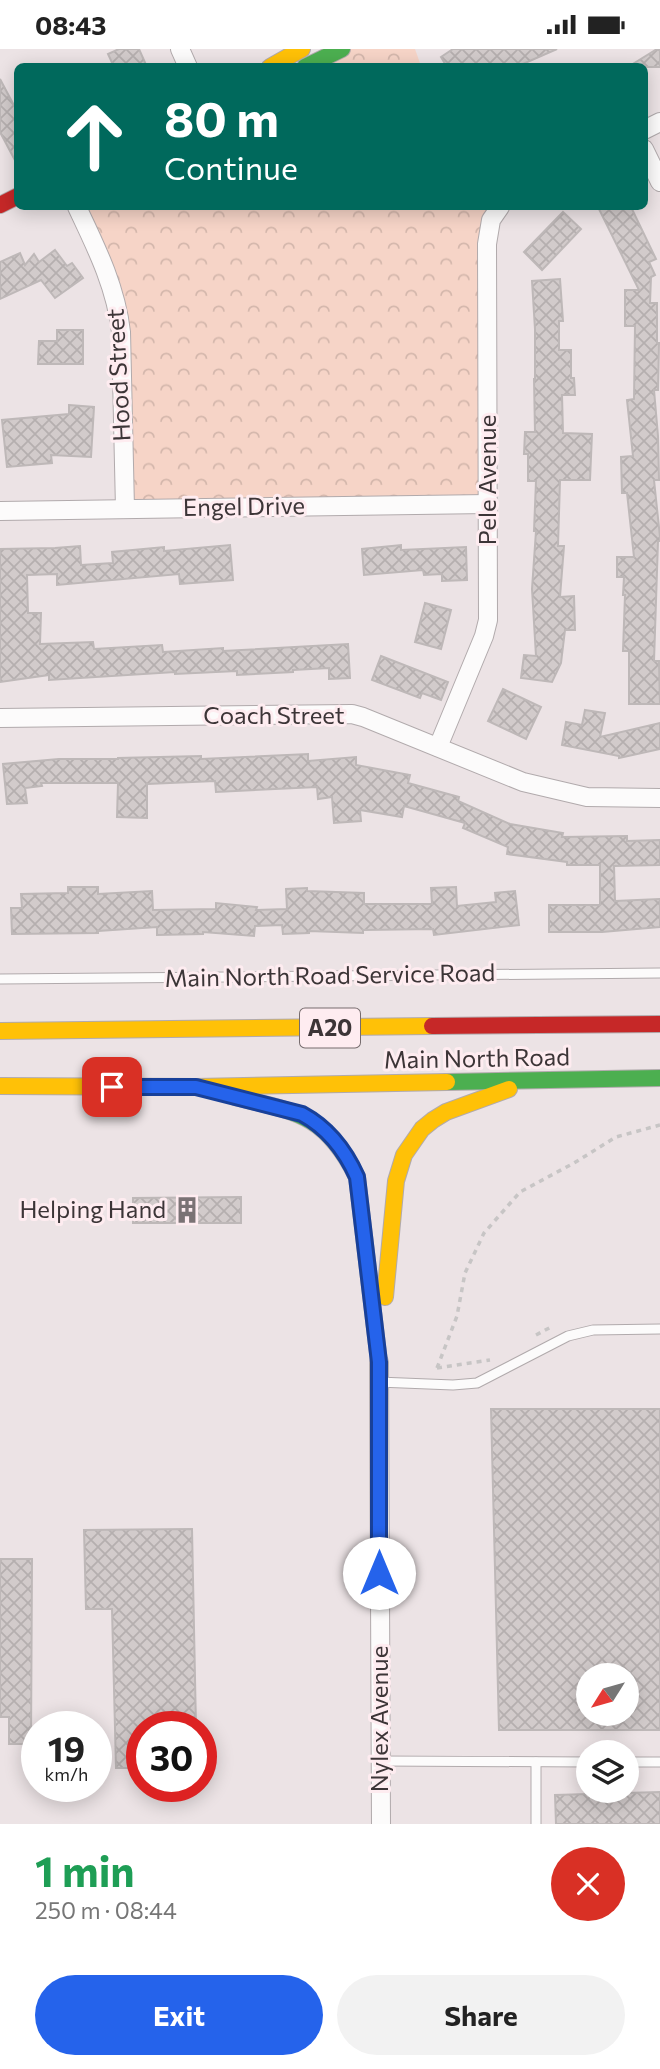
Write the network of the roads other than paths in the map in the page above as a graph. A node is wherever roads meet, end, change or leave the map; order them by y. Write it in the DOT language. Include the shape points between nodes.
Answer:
graph roads {
  1 [pos="302,49"];
  2 [pos="342,49"];
  3 [pos="277,63"];
  4 [pos="313,63"];
  5 [pos="648,157"];
  6 [pos="660,182"];
  7 [pos="78,210"];
  8 [pos="498,210"];
  9 [pos="488,504"];
  10 [pos="125,509"];
  11 [pos="0,511"];
  12 [pos="0,718"];
  13 [pos="438,747"];
  14 [pos="660,798"];
  15 [pos="660,973"];
  16 [pos="0,979"];
  17 [pos="660,1024"];
  18 [pos="0,1031"];
  19 [pos="660,1078"];
  20 [pos="530,1081"];
  21 [pos="0,1086"];
  22 [pos="196,1087"];
  23 [pos="660,1329"];
  24 [pos="379,1362"];
  25 [pos="378,1382"];
  26 [pos="380,1761"];
  27 [pos="536,1762"];
  28 [pos="576,1762"];
  29 [pos="639,1762"];
  30 [pos="660,1762"];
  31 [pos="381,1824"];
  32 [pos="536,1824"];
  1 -- 3 [label="main road"];
  2 -- 4 [label="main road"];
  5 -- 6 [label="street"];
  7 -- 10 [label="street, Hood Street" via="119,311"];
  8 -- 9 [label="street, Pele Avenue" via="491,220 487,244"];
  9 -- 10 [label="street, Engel Drive"];
  9 -- 13 [label="street, Pele Avenue" via="488,620"];
  10 -- 11 [label="street, Engel Drive"];
  12 -- 13 [label="street, Coach Street" via="352,714"];
  13 -- 14 [label="street, Coach Street" via="551,789 587,797"];
  15 -- 16 [label="lane, Main North Road Service Road"];
  17 -- 18 [label="main road, Main North Road / A20"];
  19 -- 20 [label="main road, Main North Road / A20"];
  20 -- 22 [label="main road, Main North Road / A20"];
  20 -- 24 [label="main road" via="446,1112 422,1129 404,1155 396,1181"];
  21 -- 22 [label="main road, Main North Road / A20"];
  22 -- 24 [label="main road" via="302,1114 315,1121 345,1153 357,1177"];
  23 -- 25 [label="lane" via="593,1330 568,1336 477,1383"];
  24 -- 25 [label="street, Nylex Avenue"];
  25 -- 26 [label="street, Nylex Avenue"];
  26 -- 27 [label="lane"];
  26 -- 31 [label="street, Nylex Avenue"];
  27 -- 28 [label="lane"];
  27 -- 32 [label="lane"];
  29 -- 30 [label="lane"];
}
